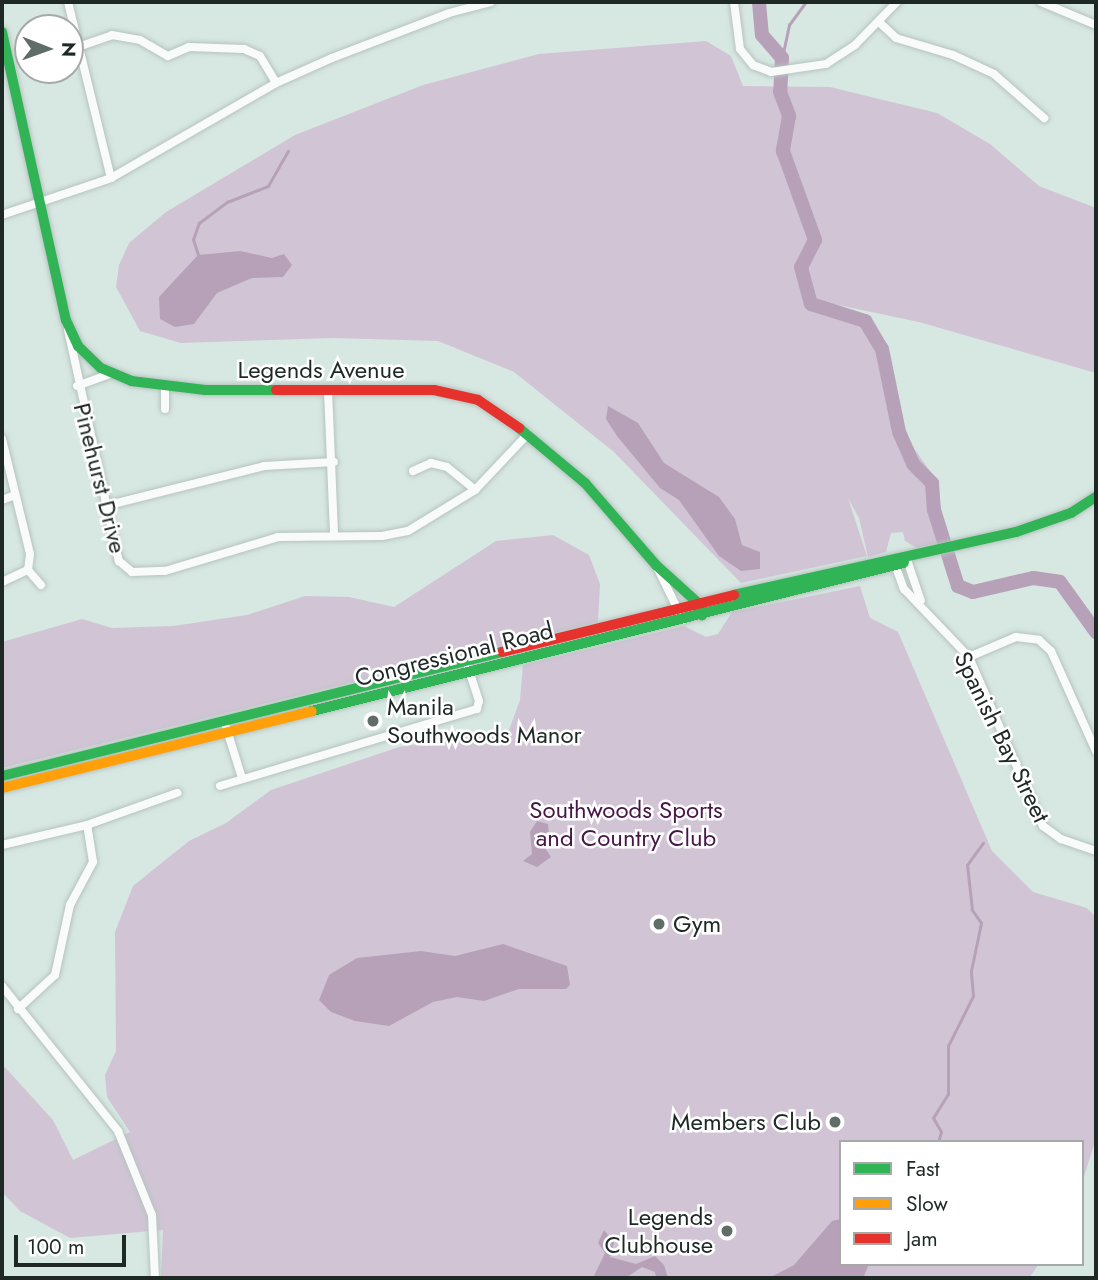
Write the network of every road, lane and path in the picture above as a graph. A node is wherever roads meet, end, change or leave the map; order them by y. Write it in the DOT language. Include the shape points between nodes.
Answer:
graph roads {
  1 [pos="446,2"];
  2 [pos="491,2"];
  3 [pos="734,2"];
  4 [pos="897,2"];
  5 [pos="1041,2"];
  6 [pos="449,13"];
  7 [pos="879,22"];
  8 [pos="1096,25"];
  9 [pos="2,32"];
  10 [pos="84,45"];
  11 [pos="84,71"];
  12 [pos="276,83"];
  13 [pos="1044,118"];
  14 [pos="111,178"];
  15 [pos="39,206"];
  16 [pos="2,215"];
  17 [pos="66,320"];
  18 [pos="110,374"];
  19 [pos="165,385"];
  20 [pos="77,386"];
  21 [pos="328,390"];
  22 [pos="165,409"];
  23 [pos="528,434"];
  24 [pos="2,439"];
  25 [pos="334,462"];
  26 [pos="413,471"];
  27 [pos="475,490"];
  28 [pos="15,495"];
  29 [pos="2,500"];
  30 [pos="1095,500"];
  31 [pos="105,506"];
  32 [pos="334,535"];
  33 [pos="909,558"];
  34 [pos="894,562"];
  35 [pos="656,565"];
  36 [pos="28,570"];
  37 [pos="2,582"];
  38 [pos="41,585"];
  39 [pos="698,603"];
  40 [pos="922,604"];
  41 [pos="678,608"];
  42 [pos="702,615"];
  43 [pos="683,620"];
  44 [pos="969,657"];
  45 [pos="468,666"];
  46 [pos="224,720"];
  47 [pos="227,733"];
  48 [pos="1096,751"];
  49 [pos="2,776"];
  50 [pos="242,778"];
  51 [pos="220,786"];
  52 [pos="2,788"];
  53 [pos="177,793"];
  54 [pos="87,825"];
  55 [pos="2,845"];
  56 [pos="1096,850"];
  57 [pos="2,986"];
  58 [pos="18,1009"];
  59 [pos="155,1278"];
  1 -- 6 [label="street"];
  2 -- 6 [label="street"];
  3 -- 7 [label="street" via="740,49 753,65 771,72 826,64"];
  4 -- 7 [label="street"];
  5 -- 8 [label="street"];
  6 -- 12 [label="street"];
  7 -- 13 [label="street" via="896,38 953,55 993,74"];
  9 -- 15 [label="main road, Legends Avenue"];
  10 -- 12 [label="street" via="112,35 140,40 168,56 190,47 244,49 260,56"];
  11 -- 14 [label="street"];
  12 -- 14 [label="street"];
  14 -- 15 [label="street"];
  15 -- 16 [label="street"];
  15 -- 17 [label="main road, Legends Avenue"];
  17 -- 18 [label="main road, Legends Avenue" via="78,346"];
  17 -- 20 [label="street, Pinehurst Drive"];
  18 -- 19 [label="main road, Legends Avenue"];
  18 -- 20 [label="street"];
  19 -- 21 [label="main road, Legends Avenue" via="241,393"];
  19 -- 22 [label="street"];
  20 -- 31 [label="street, Pinehurst Drive"];
  21 -- 23 [label="main road, Legends Avenue" via="463,395 493,408"];
  21 -- 25 [label="street"];
  23 -- 27 [label="street, Pinehurst Drive"];
  23 -- 35 [label="main road, Legends Avenue" via="585,483"];
  24 -- 28 [label="street"];
  25 -- 31 [label="street" via="264,466"];
  25 -- 32 [label="street"];
  26 -- 27 [label="street" via="431,463 447,467"];
  27 -- 32 [label="street, Pinehurst Drive" via="408,531 382,536"];
  28 -- 29 [label="street"];
  28 -- 36 [label="street" via="30,554"];
  30 -- 33 [label="main road, Congressional Road" via="1043,524"];
  31 -- 32 [label="street, Pinehurst Drive" via="119,561 132,572 165,571 278,537"];
  33 -- 34 [label="main road, Congressional Road"];
  33 -- 40 [label="street, Spanish Bay Street"];
  34 -- 39 [label="main road, Congressional Road"];
  34 -- 40 [label="street, Spanish Bay Street" via="904,589"];
  34 -- 42 [label="main road, Congressional Road"];
  35 -- 39 [label="main road, Legends Avenue"];
  35 -- 41 [label="street, Legends Avenue"];
  36 -- 37 [label="street"];
  36 -- 38 [label="street"];
  39 -- 41 [label="main road, Congressional Road"];
  39 -- 42 [label="main road, Legends Avenue"];
  40 -- 44 [label="street, Spanish Bay Street"];
  41 -- 43 [label="street, Legends Avenue"];
  41 -- 45 [label="main road, Congressional Road"];
  42 -- 43 [label="main road, Congressional Road"];
  43 -- 45 [label="main road, Congressional Road"];
  44 -- 48 [label="street" via="1016,637 1042,637"];
  44 -- 56 [label="street, Spanish Bay Street" via="1042,826 1061,839"];
  45 -- 46 [label="main road, Congressional Road"];
  45 -- 47 [label="main road, Congressional Road"];
  45 -- 50 [label="street" via="480,701 477,709"];
  46 -- 47 [label="street"];
  46 -- 49 [label="main road, Congressional Road"];
  47 -- 50 [label="street"];
  47 -- 52 [label="main road, Congressional Road"];
  50 -- 51 [label="street"];
  53 -- 54 [label="street"];
  54 -- 55 [label="street"];
  54 -- 58 [label="street" via="93,862 66,918 55,975"];
  57 -- 58 [label="street"];
  58 -- 59 [label="street" via="88,1090 124,1143 152,1216"];
}
